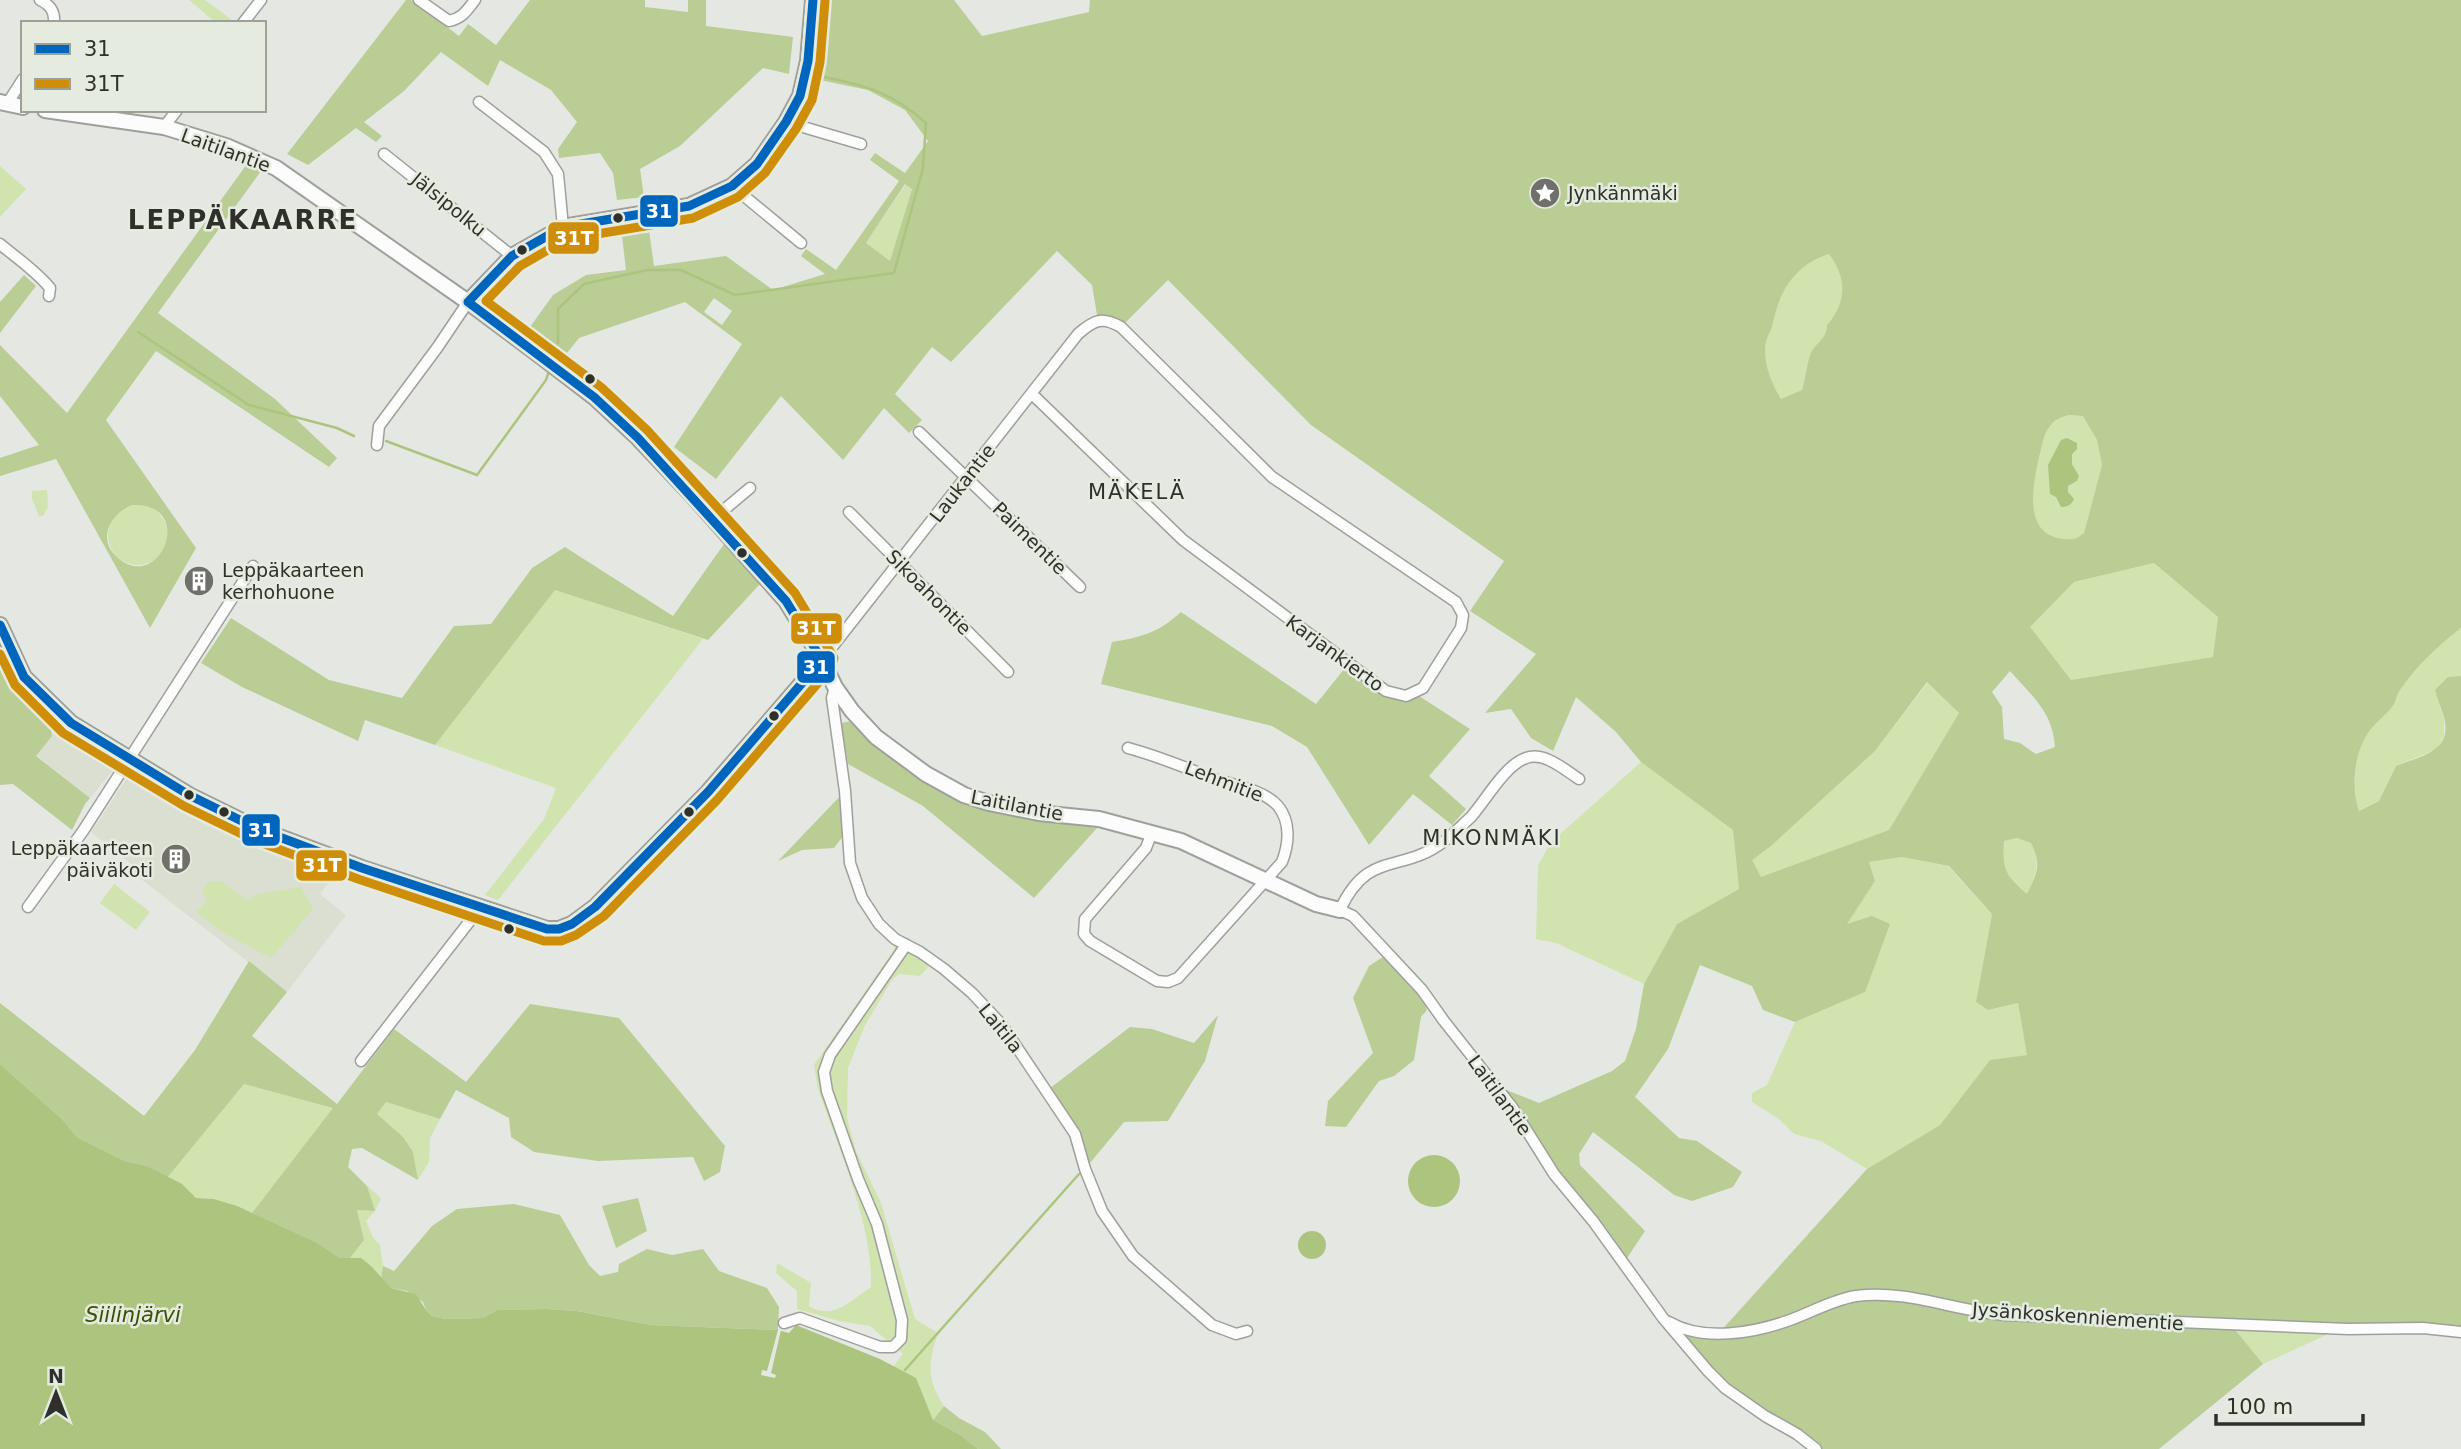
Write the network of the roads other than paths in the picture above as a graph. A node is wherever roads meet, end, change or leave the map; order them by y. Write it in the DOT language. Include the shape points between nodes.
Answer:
graph roads {
  1 [pos="40,0"];
  2 [pos="261,0"];
  3 [pos="419,0"];
  4 [pos="475,0"];
  5 [pos="813,0"];
  6 [pos="54,21"];
  7 [pos="245,21"];
  8 [pos="21,82"];
  9 [pos="479,102"];
  10 [pos="4,103"];
  11 [pos="59,112"];
  12 [pos="175,112"];
  13 [pos="786,122"];
  14 [pos="164,127"];
  15 [pos="861,144"];
  16 [pos="384,154"];
  17 [pos="732,186"];
  18 [pos="563,227"];
  19 [pos="801,243"];
  20 [pos="0,244"];
  21 [pos="512,256"];
  22 [pos="49,296"];
  23 [pos="468,302"];
  24 [pos="1110,320"];
  25 [pos="1032,394"];
  26 [pos="919,432"];
  27 [pos="377,445"];
  28 [pos="967,477"];
  29 [pos="750,488"];
  30 [pos="849,512"];
  31 [pos="713,519"];
  32 [pos="898,563"];
  33 [pos="253,565"];
  34 [pos="1080,587"];
  35 [pos="0,625"];
  36 [pos="822,660"];
  37 [pos="1008,672"];
  38 [pos="835,687"];
  39 [pos="1128,748"];
  40 [pos="130,760"];
  41 [pos="1579,779"];
  42 [pos="1152,832"];
  43 [pos="1265,881"];
  44 [pos="28,907"];
  45 [pos="480,908"];
  46 [pos="1340,910"];
  47 [pos="906,945"];
  48 [pos="361,1061"];
  49 [pos="1662,1318"];
  50 [pos="784,1324"];
  51 [pos="1247,1331"];
  52 [pos="2460,1331"];
  53 [pos="1816,1449"];
  1 -- 6 [label="street" via="50,6"];
  2 -- 7 [label="street"];
  3 -- 4 [label="street" via="449,21 464,15"];
  5 -- 13 [label="street" via="808,61 800,96"];
  8 -- 10 [label="street"];
  9 -- 18 [label="street" via="544,152 558,174"];
  11 -- 14 [label="street, Laitilantie"];
  12 -- 14 [label="street"];
  13 -- 15 [label="street"];
  13 -- 17 [label="street" via="757,164"];
  14 -- 23 [label="street, Laitilantie" via="276,167"];
  16 -- 21 [label="street, Jälsipolku"];
  17 -- 18 [label="street" via="689,206"];
  17 -- 19 [label="street"];
  18 -- 21 [label="street"];
  20 -- 22 [label="street" via="47,284"];
  21 -- 23 [label="street"];
  23 -- 27 [label="street" via="379,426"];
  23 -- 31 [label="street, Laitilantie" via="594,397"];
  24 -- 25 [label="street, Laukantie" via="1098,320 1078,334"];
  24 -- 25 [label="street, Karjankierto" via="1272,477 1456,601 1463,615 1461,628 1423,688 1406,696 1387,691 1216,565 1183,540"];
  25 -- 28 [label="street, Laukantie"];
  26 -- 28 [label="street, Paimentie"];
  28 -- 32 [label="street, Laukantie"];
  28 -- 34 [label="street, Paimentie"];
  29 -- 31 [label="street"];
  30 -- 32 [label="street, Sikoahontie"];
  31 -- 36 [label="street, Laitilantie" via="786,601"];
  32 -- 36 [label="street, Laukantie"];
  32 -- 37 [label="street, Sikoahontie"];
  33 -- 40 [label="street"];
  35 -- 40 [label="street" via="24,677 43,697 71,723"];
  36 -- 38 [label="street, Laitilantie"];
  36 -- 45 [label="street" via="708,792 580,919 547,929"];
  38 -- 42 [label="street, Laitilantie" via="876,737 964,795"];
  38 -- 47 [label="street, Laitila" via="832,698 850,863 862,898 878,924"];
  39 -- 43 [label="street, Lehmitie" via="1166,758 1266,796 1276,804 1288,830 1288,847"];
  40 -- 44 [label="street"];
  40 -- 45 [label="street" via="258,829"];
  41 -- 46 [label="street" via="1544,758 1526,758 1512,767 1446,840 1429,853 1368,872 1348,893"];
  42 -- 43 [label="street, Laitilantie"];
  42 -- 43 [label="street" via="1146,848 1083,926 1090,941 1157,981 1178,978"];
  43 -- 46 [label="street, Laitilantie"];
  45 -- 48 [label="street"];
  46 -- 49 [label="street, Laitilantie" via="1353,916 1422,990 1512,1107 1554,1174"];
  47 -- 50 [label="street" via="830,1055 824,1072 830,1102 877,1224 902,1320 901,1339 893,1347 880,1347 800,1318"];
  47 -- 51 [label="street, Laitila" via="944,969 1002,1025 1074,1134 1102,1211 1133,1256 1212,1325 1236,1334"];
  49 -- 52 [label="street, Jysänkoskenniementie" via="1698,1333 1731,1332 1787,1321 1854,1296 1888,1295 1984,1314"];
  49 -- 53 [label="street, Laitilantie" via="1725,1388"];
}
